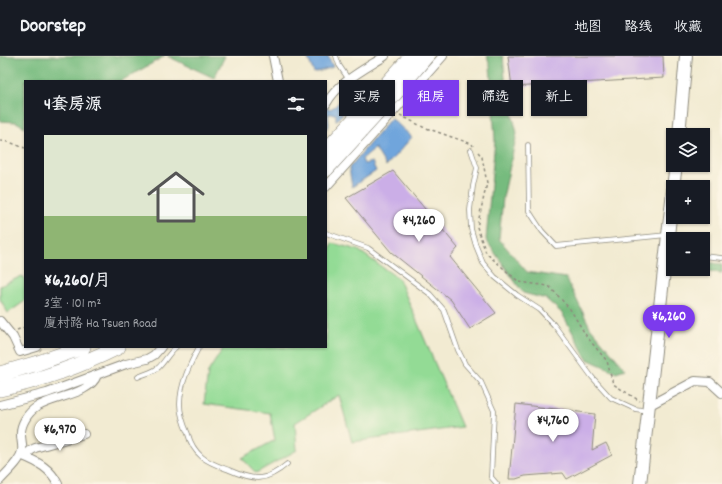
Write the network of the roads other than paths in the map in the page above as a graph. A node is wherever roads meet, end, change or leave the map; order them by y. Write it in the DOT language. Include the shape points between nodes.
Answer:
graph roads {
  1 [pos="273,56"];
  2 [pos="336,56"];
  3 [pos="385,56"];
  4 [pos="411,56"];
  5 [pos="420,56"];
  6 [pos="426,56"];
  7 [pos="443,56"];
  8 [pos="686,56"];
  9 [pos="278,80"];
  10 [pos="349,80"];
  11 [pos="339,88"];
  12 [pos="327,102"];
  13 [pos="680,128"];
  14 [pos="528,145"];
  15 [pos="471,150"];
  16 [pos="331,153"];
  17 [pos="343,167"];
  18 [pos="327,168"];
  19 [pos="327,186"];
  20 [pos="327,233"];
  21 [pos="666,235"];
  22 [pos="710,257"];
  23 [pos="722,258"];
  24 [pos="667,276"];
  25 [pos="0,321"];
  26 [pos="34,348"];
  27 [pos="80,348"];
  28 [pos="116,348"];
  29 [pos="160,348"];
  30 [pos="175,348"];
  31 [pos="198,348"];
  32 [pos="0,374"];
  33 [pos="97,375"];
  34 [pos="138,377"];
  35 [pos="0,389"];
  36 [pos="722,393"];
  37 [pos="0,405"];
  38 [pos="650,405"];
  39 [pos="84,434"];
  40 [pos="23,456"];
  41 [pos="288,464"];
  42 [pos="0,480"];
  43 [pos="58,484"];
  44 [pos="497,484"];
  45 [pos="640,484"];
  1 -- 9 [label="street"];
  2 -- 10 [label="lane"];
  3 -- 10 [label="street"];
  4 -- 16 [label="highway, bridge"];
  5 -- 16 [label="lane"];
  6 -- 18 [label="highway, bridge"];
  7 -- 17 [label="street"];
  8 -- 13 [label="street"];
  11 -- 12 [label="street"];
  14 -- 21 [label="lane" via="529,211 542,232 556,246"];
  15 -- 38 [label="lane" via="477,168 470,210 471,229 483,263 517,295 540,310 611,398 635,410 642,410"];
  16 -- 17 [label="street"];
  17 -- 19 [label="street"];
  20 -- 44 [label="lane" via="368,248 430,294 444,310 458,350 482,382 494,411 491,477"];
  22 -- 23 [label="lane"];
  24 -- 38 [label="street"];
  25 -- 26 [label="street" via="13,337 20,352"];
  27 -- 32 [label="highway"];
  28 -- 35 [label="highway" via="44,378"];
  29 -- 33 [label="street" via="151,358"];
  30 -- 34 [label="lane" via="159,367"];
  31 -- 41 [label="lane" via="184,380 180,404 190,441 202,457 252,478 266,477"];
  33 -- 37 [label="street" via="40,395"];
  33 -- 40 [label="street" via="95,381 82,390 36,407 26,417 20,433"];
  36 -- 38 [label="street" via="710,382 695,381"];
  38 -- 45 [label="street"];
  39 -- 40 [label="street" via="35,448"];
  40 -- 42 [label="street"];
  40 -- 43 [label="street" via="47,468"];
}
